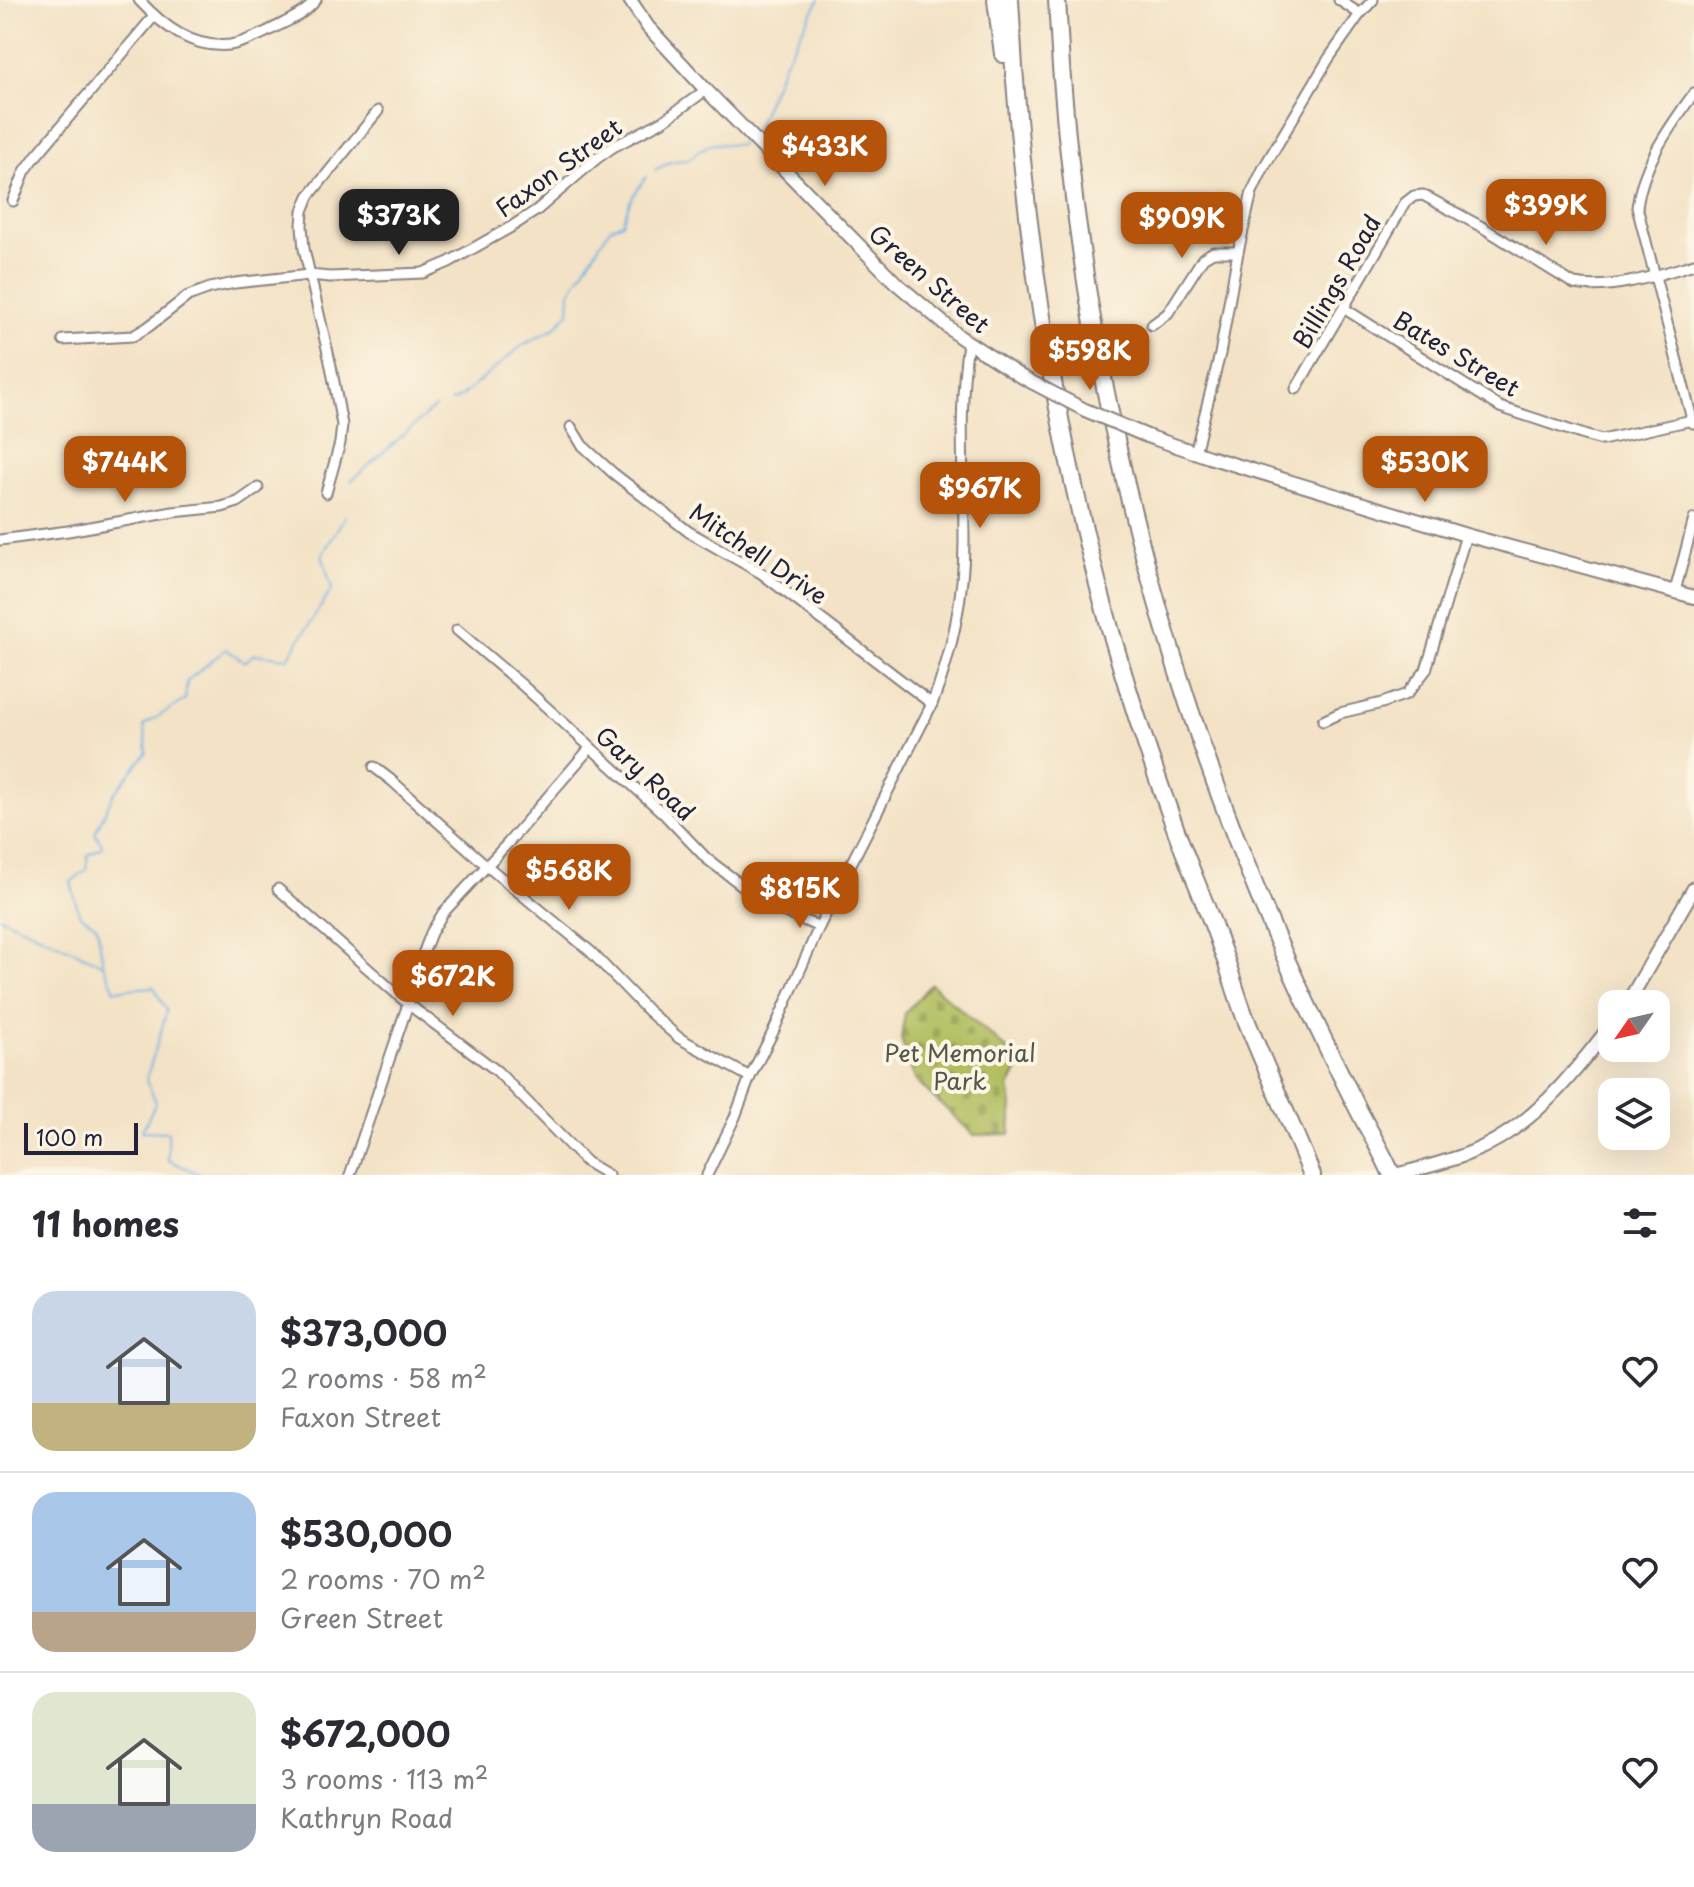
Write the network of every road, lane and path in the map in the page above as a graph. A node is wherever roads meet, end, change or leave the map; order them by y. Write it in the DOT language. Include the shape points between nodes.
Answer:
graph roads {
  1 [pos="139,0"];
  2 [pos="316,0"];
  3 [pos="630,0"];
  4 [pos="996,0"];
  5 [pos="1010,0"];
  6 [pos="1057,0"];
  7 [pos="1068,0"];
  8 [pos="1339,0"];
  9 [pos="1373,0"];
  10 [pos="1360,14"];
  11 [pos="154,16"];
  12 [pos="706,90"];
  13 [pos="1694,93"];
  14 [pos="378,111"];
  15 [pos="1066,125"];
  16 [pos="1023,180"];
  17 [pos="13,201"];
  18 [pos="1238,252"];
  19 [pos="1694,264"];
  20 [pos="309,275"];
  21 [pos="1655,275"];
  22 [pos="1345,309"];
  23 [pos="1152,325"];
  24 [pos="63,340"];
  25 [pos="968,343"];
  26 [pos="1296,389"];
  27 [pos="1693,423"];
  28 [pos="571,427"];
  29 [pos="1195,453"];
  30 [pos="258,488"];
  31 [pos="326,493"];
  32 [pos="1694,519"];
  33 [pos="1466,535"];
  34 [pos="0,540"];
  35 [pos="1675,591"];
  36 [pos="1694,597"];
  37 [pos="457,630"];
  38 [pos="932,704"];
  39 [pos="1323,721"];
  40 [pos="590,748"];
  41 [pos="374,767"];
  42 [pos="487,866"];
  43 [pos="1694,888"];
  44 [pos="278,889"];
  45 [pos="819,927"];
  46 [pos="1635,990"];
  47 [pos="408,1004"];
  48 [pos="1598,1041"];
  49 [pos="750,1077"];
  50 [pos="350,1175"];
  51 [pos="608,1175"];
  52 [pos="707,1175"];
  53 [pos="1312,1175"];
  54 [pos="1394,1175"];
  1 -- 11 [label="street"];
  2 -- 11 [label="street" via="297,17 232,45 197,42"];
  3 -- 12 [label="main road, Green Street"];
  4 -- 16 [label="highway"];
  5 -- 16 [label="highway"];
  6 -- 15 [label="highway"];
  7 -- 15 [label="highway"];
  8 -- 10 [label="street"];
  9 -- 10 [label="street"];
  10 -- 18 [label="street" via="1264,167 1252,192"];
  11 -- 17 [label="street" via="36,156"];
  12 -- 20 [label="street, Faxon Street" via="596,159 537,210 449,262 423,273"];
  12 -- 25 [label="main road, Green Street" via="896,283"];
  13 -- 21 [label="street" via="1664,136 1639,192 1637,207"];
  14 -- 20 [label="street" via="309,196 302,226"];
  15 -- 54 [label="highway" via="1108,401 1177,672 1278,940"];
  16 -- 53 [label="highway" via="1062,430 1123,673 1245,1016"];
  18 -- 23 [label="street" via="1213,252 1203,258 1168,313"];
  18 -- 29 [label="street"];
  19 -- 21 [label="street"];
  20 -- 24 [label="street, Faxon Street" via="210,288 188,296 133,336"];
  20 -- 31 [label="street" via="342,425"];
  21 -- 22 [label="street, Billings Road" via="1574,284 1423,195 1405,203"];
  21 -- 27 [label="street"];
  22 -- 26 [label="street, Billings Road"];
  22 -- 27 [label="street, Bates Street" via="1500,407 1587,436 1602,440"];
  25 -- 29 [label="main road, Green Street, bridge" via="1073,404"];
  25 -- 38 [label="street" via="958,608"];
  28 -- 38 [label="street, Mitchell Drive" via="592,455 689,532 761,573"];
  29 -- 33 [label="main road, Green Street"];
  30 -- 34 [label="street" via="222,507"];
  32 -- 35 [label="street"];
  33 -- 35 [label="main road, Green Street"];
  33 -- 39 [label="street" via="1426,670 1407,694"];
  35 -- 36 [label="main road, Green Street"];
  37 -- 40 [label="street, Gary Road"];
  38 -- 45 [label="street"];
  40 -- 42 [label="street"];
  40 -- 45 [label="street, Gary Road" via="707,859 755,895"];
  41 -- 42 [label="street"];
  42 -- 47 [label="street" via="431,933"];
  42 -- 49 [label="street" via="590,951 679,1038"];
  43 -- 46 [label="main road"];
  44 -- 47 [label="street"];
  45 -- 49 [label="street"];
  47 -- 50 [label="street"];
  47 -- 51 [label="street" via="497,1071 586,1162"];
  48 -- 54 [label="main road" via="1556,1093 1498,1138 1468,1154"];
  49 -- 52 [label="street"];
}
